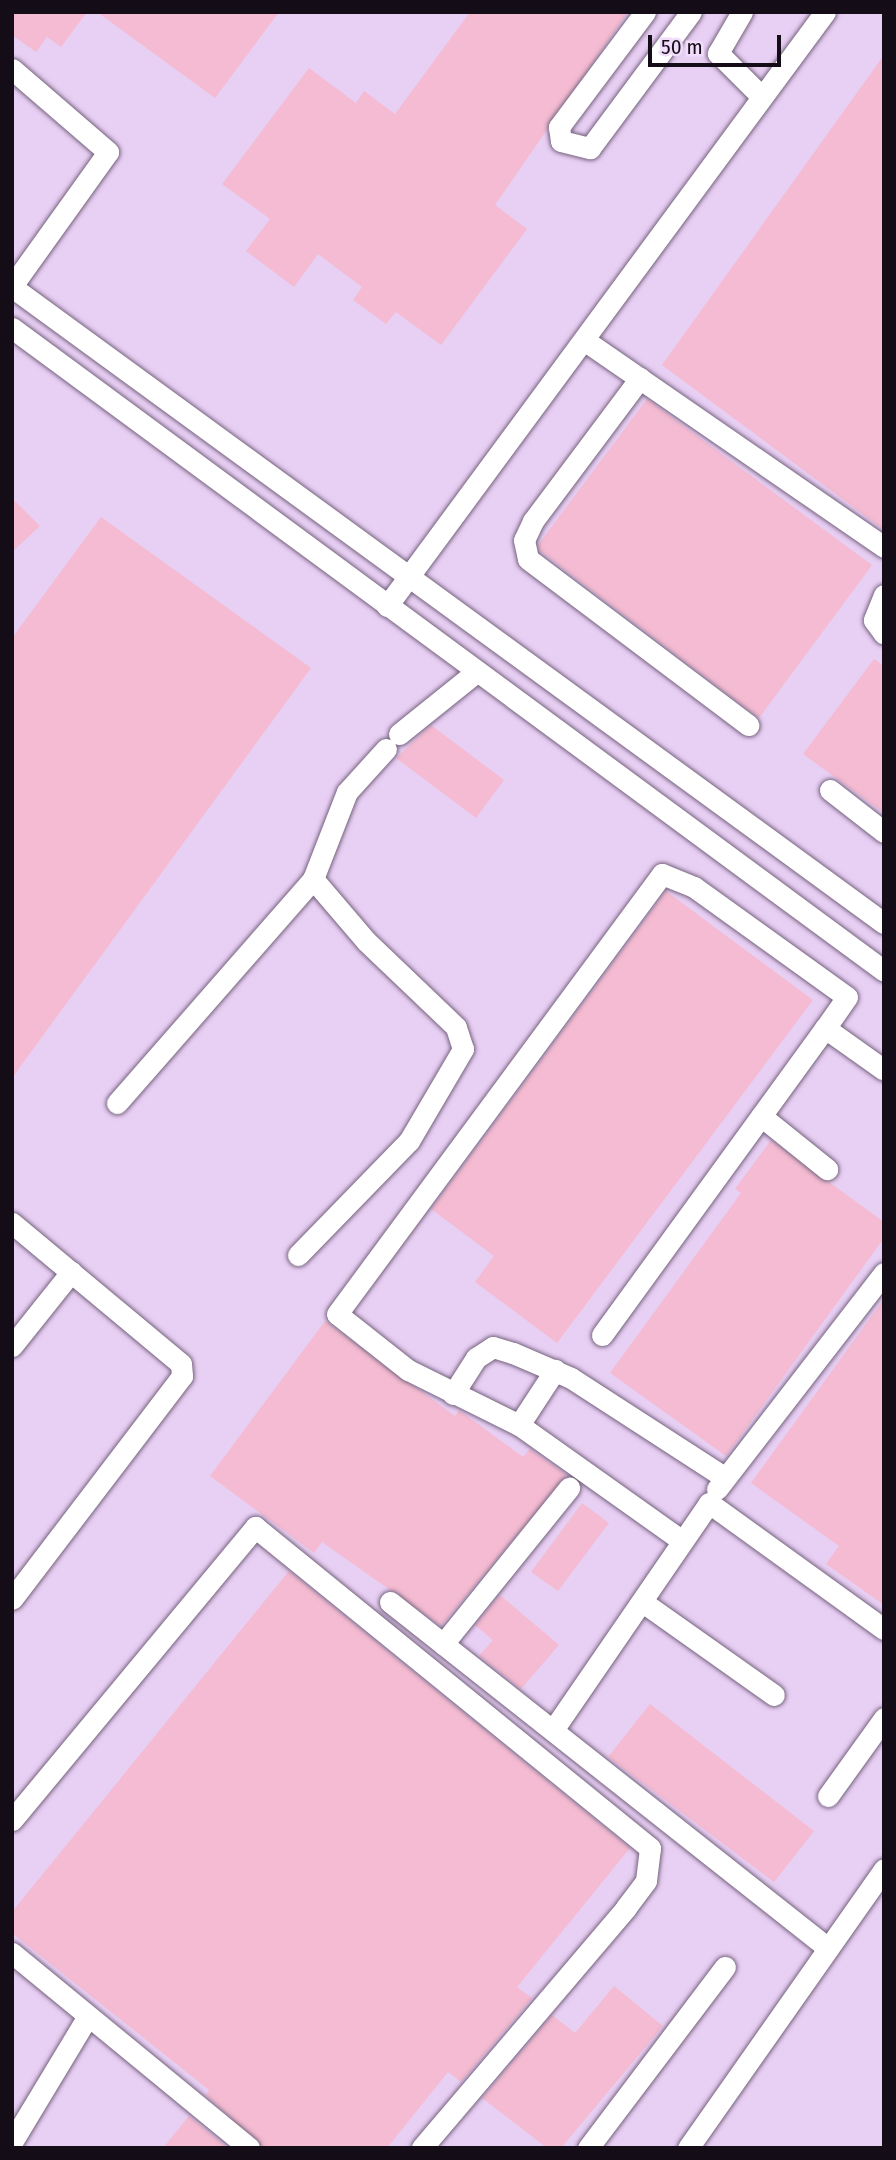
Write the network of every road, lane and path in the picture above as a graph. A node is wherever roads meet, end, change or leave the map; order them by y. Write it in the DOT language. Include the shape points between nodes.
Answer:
graph roads {
  1 [pos="645,12"];
  2 [pos="691,12"];
  3 [pos="742,12"];
  4 [pos="825,12"];
  5 [pos="12,69"];
  6 [pos="762,97"];
  7 [pos="12,286"];
  8 [pos="12,328"];
  9 [pos="584,340"];
  10 [pos="640,378"];
  11 [pos="884,547"];
  12 [pos="409,577"];
  13 [pos="884,594"];
  14 [pos="387,606"];
  15 [pos="884,634"];
  16 [pos="476,672"];
  17 [pos="610,725"];
  18 [pos="748,725"];
  19 [pos="589,755"];
  20 [pos="830,790"];
  21 [pos="884,832"];
  22 [pos="313,879"];
  23 [pos="884,923"];
  24 [pos="884,971"];
  25 [pos="825,1028"];
  26 [pos="884,1070"];
  27 [pos="117,1103"];
  28 [pos="761,1116"];
  29 [pos="827,1169"];
  30 [pos="12,1223"];
  31 [pos="298,1255"];
  32 [pos="71,1272"];
  33 [pos="884,1273"];
  34 [pos="602,1335"];
  35 [pos="12,1346"];
  36 [pos="555,1370"];
  37 [pos="453,1394"];
  38 [pos="519,1425"];
  39 [pos="724,1478"];
  40 [pos="569,1488"];
  41 [pos="709,1503"];
  42 [pos="681,1540"];
  43 [pos="12,1599"];
  44 [pos="390,1602"];
  45 [pos="643,1603"];
  46 [pos="884,1629"];
  47 [pos="443,1644"];
  48 [pos="774,1695"];
  49 [pos="884,1718"];
  50 [pos="553,1730"];
  51 [pos="828,1796"];
  52 [pos="12,1820"];
  53 [pos="884,1869"];
  54 [pos="828,1948"];
  55 [pos="12,1953"];
  56 [pos="725,1967"];
  57 [pos="88,2016"];
  58 [pos="12,2142"];
  59 [pos="249,2148"];
  60 [pos="422,2148"];
  61 [pos="588,2148"];
  62 [pos="688,2148"];
  1 -- 2 [label="street" via="559,128 561,141 578,150 590,148"];
  3 -- 6 [label="street" via="718,53"];
  4 -- 6 [label="street"];
  5 -- 7 [label="street" via="108,152"];
  6 -- 9 [label="street"];
  7 -- 12 [label="street"];
  8 -- 14 [label="street"];
  9 -- 10 [label="street"];
  9 -- 12 [label="street"];
  10 -- 11 [label="street"];
  10 -- 18 [label="street" via="533,521 524,540 528,559"];
  12 -- 14 [label="street"];
  12 -- 17 [label="street"];
  13 -- 15 [label="street" via="874,620"];
  14 -- 16 [label="street"];
  16 -- 19 [label="street"];
  16 -- 22 [label="street" via="392,741 347,792"];
  17 -- 19 [label="street"];
  17 -- 23 [label="street"];
  19 -- 24 [label="street"];
  20 -- 21 [label="street"];
  22 -- 27 [label="street"];
  22 -- 31 [label="street" via="366,941 456,1027 463,1049 409,1141"];
  25 -- 26 [label="street"];
  25 -- 28 [label="street"];
  25 -- 37 [label="street" via="847,997 694,887 662,874 337,1314 340,1322 408,1370"];
  28 -- 29 [label="street"];
  28 -- 34 [label="street"];
  30 -- 32 [label="street"];
  32 -- 35 [label="street"];
  32 -- 43 [label="street" via="181,1364 182,1376"];
  33 -- 39 [label="street"];
  36 -- 37 [label="street" via="493,1347 475,1358"];
  36 -- 38 [label="street"];
  36 -- 39 [label="street"];
  37 -- 38 [label="street"];
  38 -- 42 [label="street"];
  39 -- 41 [label="street"];
  40 -- 47 [label="street"];
  41 -- 42 [label="street"];
  41 -- 46 [label="street"];
  42 -- 45 [label="street"];
  44 -- 47 [label="street"];
  45 -- 48 [label="street"];
  45 -- 50 [label="street"];
  47 -- 50 [label="street"];
  49 -- 51 [label="street"];
  50 -- 54 [label="street"];
  52 -- 60 [label="street" via="255,1527 650,1848 646,1881 626,1908"];
  53 -- 54 [label="street"];
  54 -- 62 [label="street"];
  55 -- 57 [label="street"];
  56 -- 61 [label="street"];
  57 -- 58 [label="street"];
  57 -- 59 [label="street"];
}
